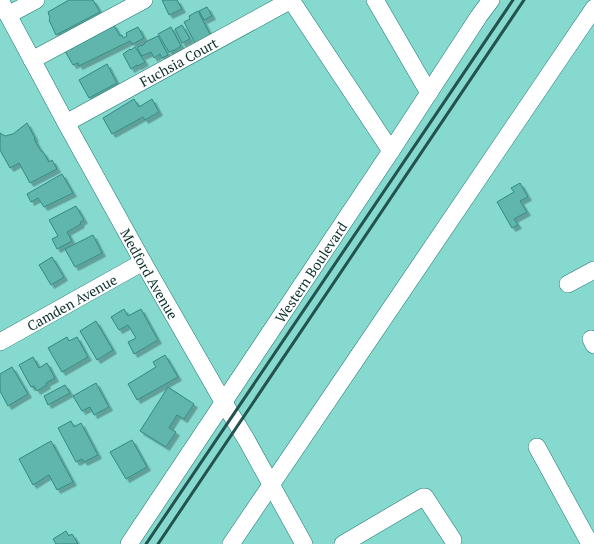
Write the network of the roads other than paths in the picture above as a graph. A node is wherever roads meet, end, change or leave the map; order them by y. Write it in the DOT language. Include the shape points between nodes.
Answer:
graph roads {
  1 [pos="36,0"];
  2 [pos="144,0"];
  3 [pos="291,0"];
  4 [pos="375,0"];
  5 [pos="491,0"];
  6 [pos="4,8"];
  7 [pos="594,8"];
  8 [pos="32,60"];
  9 [pos="429,93"];
  10 [pos="66,123"];
  11 [pos="391,151"];
  12 [pos="143,262"];
  13 [pos="594,270"];
  14 [pos="568,284"];
  15 [pos="0,342"];
  16 [pos="224,403"];
  17 [pos="537,447"];
  18 [pos="271,485"];
  19 [pos="453,540"];
  20 [pos="129,544"];
  21 [pos="231,544"];
  22 [pos="304,544"];
  23 [pos="342,544"];
  24 [pos="590,544"];
  1 -- 6 [label="street"];
  2 -- 8 [label="street"];
  3 -- 10 [label="street, Fuchsia Court"];
  3 -- 11 [label="street, Fuchsia Court"];
  4 -- 9 [label="street"];
  5 -- 9 [label="street, Western Boulevard"];
  6 -- 8 [label="street, Medford Avenue"];
  7 -- 18 [label="street"];
  8 -- 10 [label="street, Medford Avenue"];
  9 -- 11 [label="street, Western Boulevard"];
  10 -- 12 [label="street, Medford Avenue"];
  11 -- 16 [label="street, Western Boulevard"];
  12 -- 15 [label="street, Camden Avenue"];
  12 -- 16 [label="street, Medford Avenue"];
  13 -- 14 [label="street"];
  16 -- 18 [label="street, Medford Avenue"];
  16 -- 20 [label="street, Western Boulevard"];
  17 -- 24 [label="street"];
  18 -- 21 [label="street"];
  18 -- 22 [label="street, Medford Avenue"];
  19 -- 23 [label="street" via="425,497 422,497"];
}
